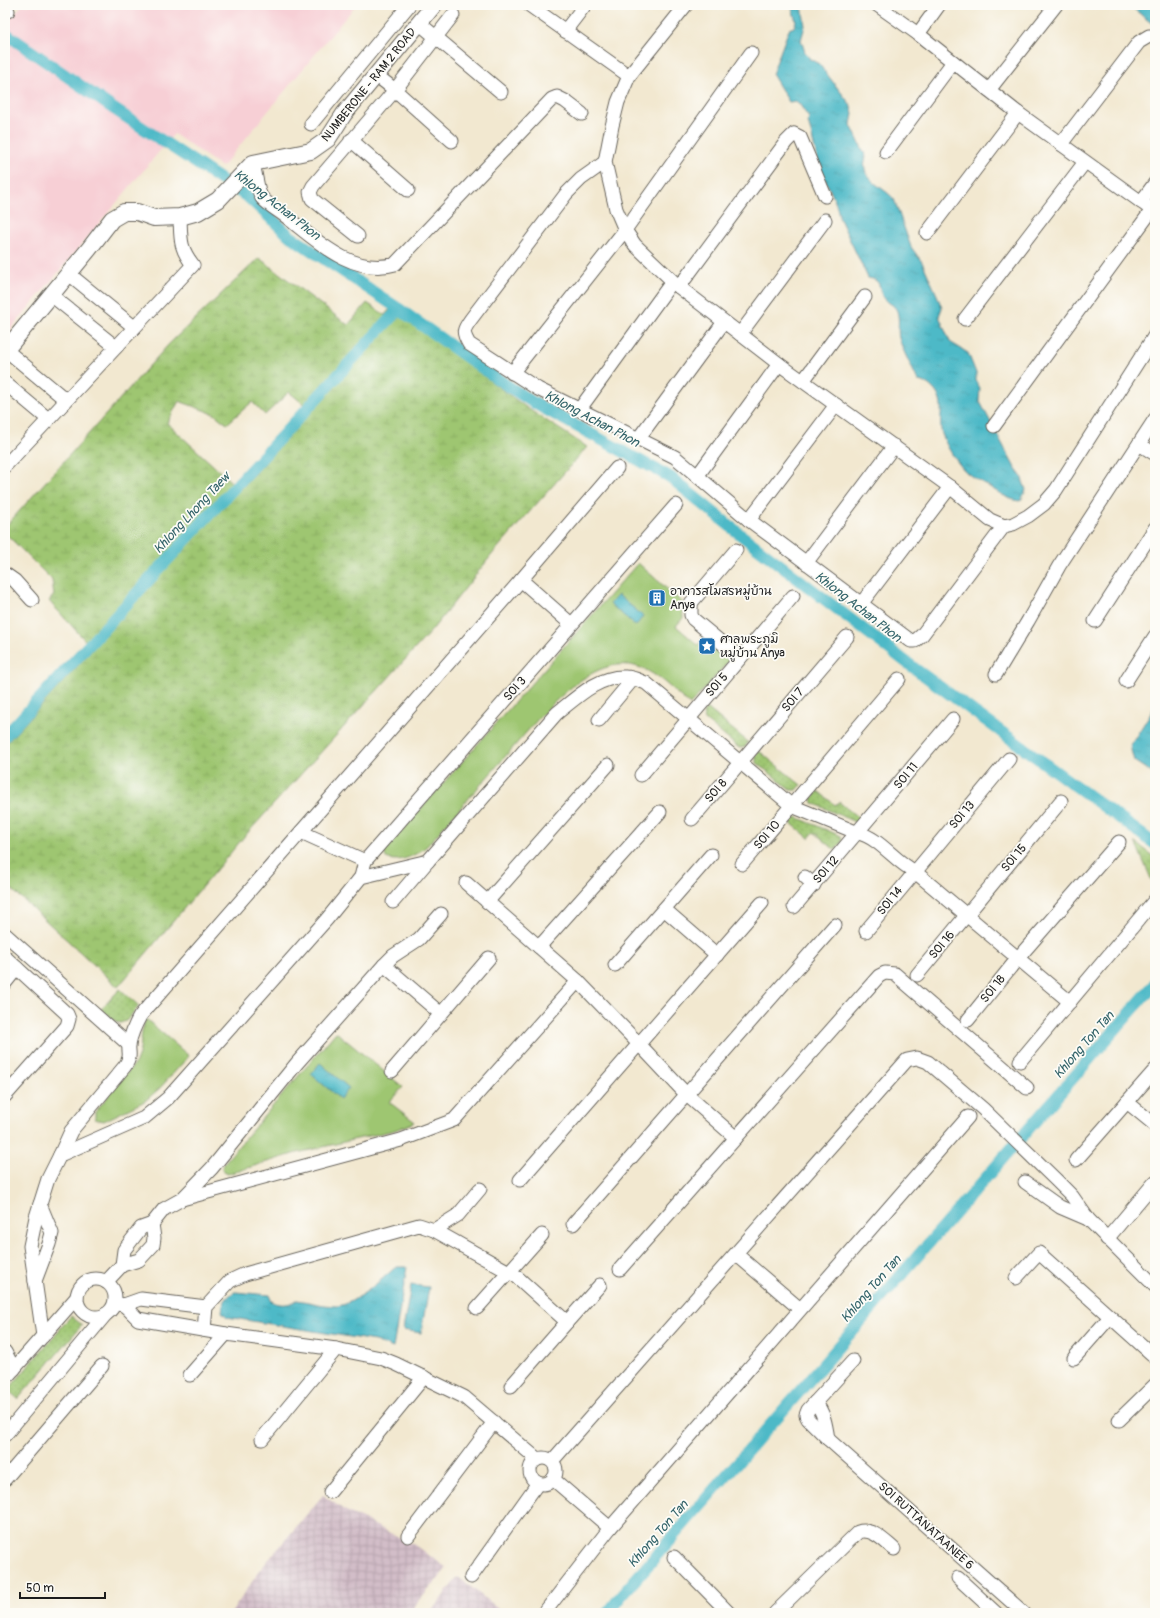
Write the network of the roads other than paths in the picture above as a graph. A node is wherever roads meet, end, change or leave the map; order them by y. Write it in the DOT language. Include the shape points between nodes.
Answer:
graph roads {
  1 [pos="409,5"];
  2 [pos="434,5"];
  3 [pos="529,5"];
  4 [pos="585,5"];
  5 [pos="686,5"];
  6 [pos="877,5"];
  7 [pos="939,5"];
  8 [pos="1056,5"];
  9 [pos="454,15"];
  10 [pos="419,23"];
  11 [pos="565,31"];
  12 [pos="918,34"];
  13 [pos="437,37"];
  14 [pos="1155,37"];
  15 [pos="751,53"];
  16 [pos="953,62"];
  17 [pos="376,75"];
  18 [pos="629,76"];
  19 [pos="394,90"];
  20 [pos="989,90"];
  21 [pos="501,92"];
  22 [pos="329,102"];
  23 [pos="1018,113"];
  24 [pos="344,114"];
  25 [pos="582,114"];
  26 [pos="311,124"];
  27 [pos="352,140"];
  28 [pos="452,141"];
  29 [pos="1060,144"];
  30 [pos="886,152"];
  31 [pos="605,162"];
  32 [pos="1085,162"];
  33 [pos="253,163"];
  34 [pos="1155,183"];
  35 [pos="408,190"];
  36 [pos="825,196"];
  37 [pos="1140,202"];
  38 [pos="1153,211"];
  39 [pos="180,217"];
  40 [pos="825,220"];
  41 [pos="624,230"];
  42 [pos="927,233"];
  43 [pos="358,236"];
  44 [pos="69,274"];
  45 [pos="675,284"];
  46 [pos="51,295"];
  47 [pos="865,297"];
  48 [pos="965,319"];
  49 [pos="724,322"];
  50 [pos="134,328"];
  51 [pos="740,334"];
  52 [pos="1155,335"];
  53 [pos="116,348"];
  54 [pos="5,351"];
  55 [pos="779,364"];
  56 [pos="512,373"];
  57 [pos="803,381"];
  58 [pos="5,383"];
  59 [pos="66,400"];
  60 [pos="836,404"];
  61 [pos="578,410"];
  62 [pos="48,419"];
  63 [pos="1155,419"];
  64 [pos="994,426"];
  65 [pos="638,440"];
  66 [pos="1139,444"];
  67 [pos="894,446"];
  68 [pos="1155,454"];
  69 [pos="5,466"];
  70 [pos="617,468"];
  71 [pos="698,475"];
  72 [pos="950,487"];
  73 [pos="676,505"];
  74 [pos="749,520"];
  75 [pos="1004,526"];
  76 [pos="1155,528"];
  77 [pos="736,550"];
  78 [pos="806,563"];
  79 [pos="5,574"];
  80 [pos="521,580"];
  81 [pos="793,596"];
  82 [pos="32,600"];
  83 [pos="861,604"];
  84 [pos="1095,621"];
  85 [pos="571,624"];
  86 [pos="1155,636"];
  87 [pos="847,637"];
  88 [pos="740,658"];
  89 [pos="996,674"];
  90 [pos="633,679"];
  91 [pos="899,679"];
  92 [pos="1126,681"];
  93 [pos="688,718"];
  94 [pos="953,719"];
  95 [pos="599,720"];
  96 [pos="1009,759"];
  97 [pos="740,764"];
  98 [pos="608,765"];
  99 [pos="641,775"];
  100 [pos="1061,801"];
  101 [pos="792,806"];
  102 [pos="660,812"];
  103 [pos="692,819"];
  104 [pos="300,832"];
  105 [pos="858,833"];
  106 [pos="1119,842"];
  107 [pos="711,855"];
  108 [pos="364,861"];
  109 [pos="428,861"];
  110 [pos="742,864"];
  111 [pos="914,871"];
  112 [pos="360,877"];
  113 [pos="466,883"];
  114 [pos="1155,900"];
  115 [pos="393,902"];
  116 [pos="487,902"];
  117 [pos="762,903"];
  118 [pos="794,907"];
  119 [pos="664,909"];
  120 [pos="441,914"];
  121 [pos="967,915"];
  122 [pos="835,925"];
  123 [pos="866,930"];
  124 [pos="5,934"];
  125 [pos="539,947"];
  126 [pos="717,955"];
  127 [pos="5,957"];
  128 [pos="489,958"];
  129 [pos="1018,958"];
  130 [pos="384,965"];
  131 [pos="615,965"];
  132 [pos="17,968"];
  133 [pos="917,975"];
  134 [pos="578,981"];
  135 [pos="5,983"];
  136 [pos="1070,1002"];
  137 [pos="441,1014"];
  138 [pos="968,1020"];
  139 [pos="640,1044"];
  140 [pos="129,1045"];
  141 [pos="1020,1061"];
  142 [pos="1155,1070"];
  143 [pos="392,1071"];
  144 [pos="1027,1088"];
  145 [pos="687,1095"];
  146 [pos="5,1096"];
  147 [pos="1127,1102"];
  148 [pos="968,1118"];
  149 [pos="1155,1125"];
  150 [pos="736,1138"];
  151 [pos="60,1155"];
  152 [pos="1076,1160"];
  153 [pos="520,1180"];
  154 [pos="1025,1182"];
  155 [pos="1155,1182"];
  156 [pos="480,1189"];
  157 [pos="182,1199"];
  158 [pos="40,1204"];
  159 [pos="1088,1219"];
  160 [pos="152,1224"];
  161 [pos="573,1224"];
  162 [pos="434,1230"];
  163 [pos="542,1235"];
  164 [pos="1107,1239"];
  165 [pos="736,1254"];
  166 [pos="122,1265"];
  167 [pos="620,1269"];
  168 [pos="509,1272"];
  169 [pos="1016,1278"];
  170 [pos="106,1282"];
  171 [pos="35,1283"];
  172 [pos="600,1285"];
  173 [pos="1155,1286"];
  174 [pos="77,1297"];
  175 [pos="119,1305"];
  176 [pos="206,1307"];
  177 [pos="477,1308"];
  178 [pos="800,1309"];
  179 [pos="106,1314"];
  180 [pos="1110,1317"];
  181 [pos="567,1322"];
  182 [pos="204,1330"];
  183 [pos="226,1334"];
  184 [pos="43,1336"];
  185 [pos="336,1349"];
  186 [pos="5,1352"];
  187 [pos="1155,1357"];
  188 [pos="1074,1358"];
  189 [pos="853,1361"];
  190 [pos="102,1366"];
  191 [pos="14,1369"];
  192 [pos="190,1375"];
  193 [pos="424,1377"];
  194 [pos="5,1379"];
  195 [pos="1155,1385"];
  196 [pos="510,1386"];
  197 [pos="1119,1420"];
  198 [pos="494,1422"];
  199 [pos="5,1435"];
  200 [pos="262,1439"];
  201 [pos="537,1459"];
  202 [pos="552,1462"];
  203 [pos="5,1479"];
  204 [pos="553,1479"];
  205 [pos="538,1483"];
  206 [pos="330,1492"];
  207 [pos="610,1528"];
  208 [pos="408,1536"];
  209 [pos="894,1549"];
  210 [pos="674,1557"];
  211 [pos="471,1577"];
  212 [pos="958,1578"];
  213 [pos="544,1613"];
  214 [pos="729,1613"];
  215 [pos="775,1613"];
  216 [pos="996,1613"];
  217 [pos="1024,1613"];
  1 -- 22 [label="street"];
  2 -- 10 [label="street, NUMBERONE - RAM 2 ROAD"];
  3 -- 11 [label="street"];
  4 -- 11 [label="street"];
  5 -- 18 [label="street"];
  6 -- 12 [label="street"];
  7 -- 12 [label="street"];
  8 -- 20 [label="street"];
  9 -- 13 [label="street"];
  10 -- 13 [label="street"];
  10 -- 17 [label="street, NUMBERONE - RAM 2 ROAD"];
  11 -- 18 [label="street"];
  12 -- 16 [label="street"];
  13 -- 19 [label="street"];
  13 -- 21 [label="street"];
  14 -- 29 [label="street" via="1149,36 1139,42"];
  15 -- 41 [label="street"];
  16 -- 20 [label="street"];
  16 -- 30 [label="street"];
  17 -- 19 [label="street"];
  17 -- 24 [label="street, NUMBERONE - RAM 2 ROAD"];
  18 -- 31 [label="street" via="618,102"];
  19 -- 27 [label="street"];
  19 -- 28 [label="street"];
  20 -- 23 [label="street"];
  22 -- 24 [label="street"];
  22 -- 26 [label="street"];
  23 -- 29 [label="street"];
  23 -- 42 [label="street"];
  24 -- 33 [label="street, NUMBERONE - RAM 2 ROAD" via="328,139 311,151"];
  25 -- 33 [label="street" via="557,96 552,99 395,264 384,267 348,260 314,238 261,197"];
  27 -- 35 [label="street"];
  27 -- 43 [label="street" via="310,192 312,199"];
  29 -- 32 [label="street"];
  31 -- 41 [label="street" via="616,209"];
  31 -- 56 [label="street" via="581,179 566,194 465,328 464,335 469,344"];
  32 -- 37 [label="street"];
  32 -- 48 [label="street"];
  33 -- 39 [label="street" via="218,200 198,212"];
  34 -- 37 [label="street"];
  36 -- 45 [label="street" via="800,137 794,134"];
  37 -- 38 [label="street"];
  38 -- 64 [label="street"];
  39 -- 44 [label="street" via="154,218 137,212 124,212 112,219"];
  39 -- 50 [label="street" via="181,244 193,265"];
  40 -- 51 [label="street"];
  41 -- 45 [label="street"];
  41 -- 56 [label="street"];
  44 -- 46 [label="street"];
  44 -- 50 [label="street"];
  45 -- 49 [label="street"];
  45 -- 61 [label="street"];
  46 -- 53 [label="street"];
  46 -- 54 [label="street"];
  47 -- 57 [label="street"];
  49 -- 51 [label="street"];
  49 -- 65 [label="street"];
  50 -- 53 [label="street"];
  51 -- 55 [label="street"];
  52 -- 75 [label="street" via="1056,490 1044,504 1028,516"];
  53 -- 59 [label="street"];
  54 -- 59 [label="street"];
  55 -- 57 [label="street"];
  55 -- 71 [label="street"];
  56 -- 61 [label="street"];
  57 -- 60 [label="street"];
  58 -- 62 [label="street"];
  59 -- 62 [label="street"];
  60 -- 67 [label="street"];
  60 -- 74 [label="street"];
  61 -- 65 [label="street"];
  62 -- 69 [label="street"];
  63 -- 66 [label="street"];
  65 -- 71 [label="street" via="675,457"];
  66 -- 68 [label="street"];
  66 -- 89 [label="street" via="1059,566"];
  67 -- 72 [label="street"];
  67 -- 78 [label="street"];
  70 -- 80 [label="street"];
  71 -- 74 [label="street"];
  72 -- 75 [label="street" via="990,520"];
  72 -- 83 [label="street"];
  73 -- 85 [label="street, SOI 3"];
  74 -- 78 [label="street"];
  75 -- 83 [label="street" via="915,641 908,640"];
  76 -- 84 [label="street"];
  77 -- 88 [label="street" via="691,603 691,615"];
  78 -- 83 [label="street"];
  79 -- 82 [label="street"];
  80 -- 85 [label="street"];
  80 -- 104 [label="street"];
  81 -- 88 [label="street, SOI 5"];
  85 -- 108 [label="street, SOI 3"];
  86 -- 92 [label="street"];
  87 -- 97 [label="street, SOI 7"];
  88 -- 93 [label="street, SOI 5"];
  90 -- 93 [label="street" via="646,683"];
  90 -- 95 [label="street"];
  90 -- 109 [label="street" via="606,679 580,694 556,714"];
  91 -- 101 [label="street, SOI 10"];
  93 -- 97 [label="street"];
  93 -- 99 [label="street, SOI 5"];
  94 -- 105 [label="street, SOI 11"];
  96 -- 111 [label="street, SOI 13"];
  97 -- 101 [label="street"];
  97 -- 103 [label="street, SOI 8"];
  98 -- 116 [label="street"];
  100 -- 121 [label="street, SOI 15"];
  101 -- 105 [label="street"];
  101 -- 110 [label="street, SOI 10"];
  102 -- 125 [label="street"];
  104 -- 108 [label="street"];
  104 -- 140 [label="street" via="140,1016 134,1026"];
  105 -- 111 [label="street" via="869,836"];
  105 -- 118 [label="street, SOI 12" via="809,881"];
  106 -- 129 [label="street, SOI 18"];
  107 -- 119 [label="street"];
  108 -- 112 [label="street, SOI 3"];
  109 -- 112 [label="street"];
  109 -- 115 [label="street"];
  111 -- 121 [label="street"];
  111 -- 123 [label="street, SOI 14"];
  112 -- 151 [label="street" via="321,925 168,1098 144,1118"];
  113 -- 116 [label="street"];
  114 -- 136 [label="street"];
  116 -- 125 [label="street"];
  117 -- 126 [label="street"];
  119 -- 126 [label="street"];
  119 -- 131 [label="street"];
  120 -- 130 [label="street" via="419,939"];
  121 -- 129 [label="street"];
  121 -- 133 [label="street, SOI 16"];
  122 -- 145 [label="street"];
  124 -- 140 [label="street"];
  125 -- 134 [label="street"];
  126 -- 139 [label="street"];
  127 -- 132 [label="street"];
  128 -- 137 [label="street"];
  129 -- 136 [label="street"];
  129 -- 138 [label="street, SOI 18"];
  130 -- 137 [label="street"];
  130 -- 157 [label="street" via="297,1063 212,1168"];
  132 -- 135 [label="street"];
  132 -- 146 [label="street" via="70,1019 67,1026"];
  134 -- 139 [label="street"];
  134 -- 157 [label="street" via="454,1120 401,1140"];
  136 -- 141 [label="street"];
  137 -- 143 [label="street"];
  139 -- 145 [label="street"];
  139 -- 153 [label="street"];
  140 -- 151 [label="street" via="130,1058 126,1066 71,1131"];
  142 -- 147 [label="street"];
  144 -- 150 [label="street" via="895,974 885,973 879,976"];
  145 -- 150 [label="street"];
  145 -- 161 [label="street"];
  147 -- 149 [label="street"];
  147 -- 152 [label="street"];
  148 -- 178 [label="street"];
  150 -- 167 [label="street"];
  151 -- 158 [label="street" via="48,1179"];
  154 -- 159 [label="street" via="1060,1207"];
  155 -- 164 [label="street"];
  156 -- 162 [label="street" via="458,1215"];
  157 -- 160 [label="street" via="164,1209"];
  158 -- 171 [label="street" via="30,1246"];
  158 -- 171 [label="street" via="52,1233"];
  159 -- 164 [label="street"];
  159 -- 165 [label="street" via="1072,1196 983,1109 928,1062 917,1058 908,1060"];
  160 -- 166 [label="street" via="141,1228 124,1250"];
  160 -- 166 [label="street" via="153,1245 139,1260"];
  162 -- 168 [label="street"];
  162 -- 176 [label="street" via="419,1225 412,1226 245,1274 230,1281"];
  163 -- 168 [label="street"];
  164 -- 173 [label="street"];
  165 -- 178 [label="street"];
  165 -- 202 [label="street"];
  166 -- 170 [label="street"];
  168 -- 177 [label="street"];
  168 -- 181 [label="street"];
  169 -- 180 [label="street" via="1039,1253"];
  170 -- 174 [label="street" via="98,1279 85,1282"];
  170 -- 175 [label="street" via="113,1289"];
  171 -- 184 [label="street"];
  172 -- 181 [label="street"];
  174 -- 179 [label="street" via="79,1306 87,1315 100,1317"];
  174 -- 184 [label="street"];
  175 -- 176 [label="street" via="141,1299"];
  175 -- 179 [label="street"];
  175 -- 182 [label="street" via="138,1319"];
  176 -- 182 [label="street"];
  178 -- 207 [label="street"];
  179 -- 199 [label="street"];
  180 -- 187 [label="street"];
  180 -- 188 [label="street"];
  181 -- 196 [label="street"];
  182 -- 183 [label="street"];
  183 -- 185 [label="street"];
  183 -- 192 [label="street"];
  184 -- 191 [label="street"];
  185 -- 193 [label="street" via="381,1358"];
  185 -- 200 [label="street"];
  186 -- 191 [label="street"];
  189 -- 217 [label="street, SOI RUTTANATAANEE 6" via="815,1402 822,1413 828,1439"];
  190 -- 203 [label="street"];
  191 -- 194 [label="street"];
  193 -- 198 [label="street" via="464,1397"];
  193 -- 206 [label="street"];
  195 -- 197 [label="street"];
  198 -- 201 [label="street"];
  198 -- 208 [label="street"];
  201 -- 202 [label="street" via="545,1458"];
  201 -- 205 [label="street" via="531,1466 530,1474"];
  202 -- 204 [label="street" via="556,1472"];
  204 -- 205 [label="street" via="546,1484"];
  204 -- 207 [label="street"];
  205 -- 211 [label="street"];
  207 -- 213 [label="street"];
  209 -- 215 [label="street" via="870,1531 858,1532"];
  210 -- 214 [label="street"];
  212 -- 216 [label="street"];
}
